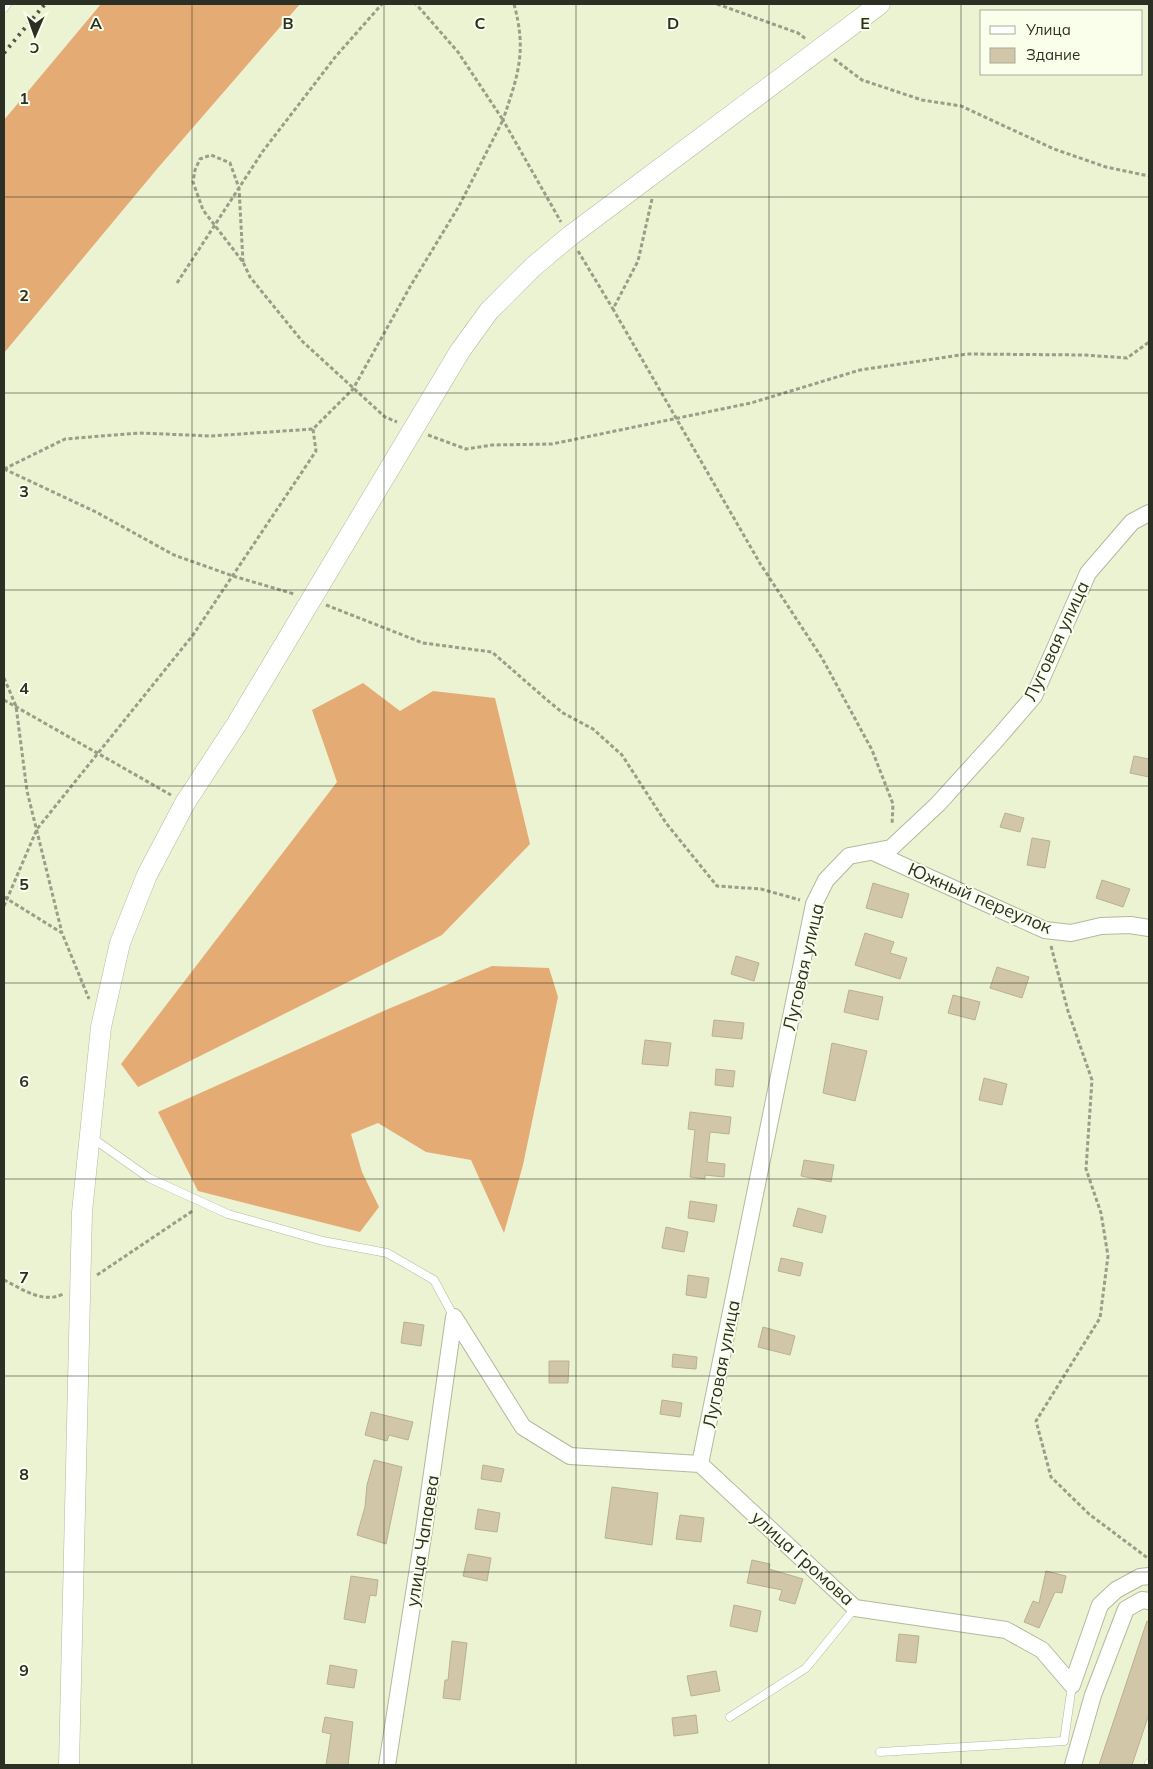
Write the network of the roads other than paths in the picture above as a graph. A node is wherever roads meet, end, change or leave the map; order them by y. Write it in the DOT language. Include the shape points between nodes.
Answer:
graph roads {
  1 [pos="7,4"];
  2 [pos="880,4"];
  3 [pos="4,8"];
  4 [pos="1149,513"];
  5 [pos="873,852"];
  6 [pos="1149,928"];
  7 [pos="89,1143"];
  8 [pos="454,1317"];
  9 [pos="700,1464"];
  10 [pos="1149,1576"];
  11 [pos="1149,1601"];
  12 [pos="855,1608"];
  13 [pos="1072,1685"];
  14 [pos="1093,1695"];
  15 [pos="730,1717"];
  16 [pos="880,1752"];
  17 [pos="69,1765"];
  18 [pos="387,1765"];
  19 [pos="1073,1765"];
  1 -- 3 [label="lane"];
  2 -- 7 [label="street" via="570,236 489,311 460,351 236,725 185,803 147,875 120,943 101,1027"];
  4 -- 5 [label="street, Луговая улица" via="1132,522 1088,573 1034,696 938,804 891,848"];
  5 -- 6 [label="street, Южный переулок" via="1046,930 1070,933 1100,926"];
  5 -- 9 [label="street, Луговая улица" via="849,856 826,880 814,904"];
  7 -- 8 [label="lane" via="98,1142 149,1178 228,1214 323,1241 386,1253 434,1280"];
  7 -- 17 [label="street" via="82,1212"];
  8 -- 9 [label="street" via="523,1428 570,1456"];
  8 -- 18 [label="street, улица Чапаева"];
  9 -- 12 [label="street, улица Громова"];
  10 -- 13 [label="street" via="1140,1577 1116,1590 1100,1605"];
  11 -- 14 [label="street" via="1142,1600 1126,1609"];
  12 -- 13 [label="street, улица Громова" via="1006,1630 1042,1650"];
  12 -- 15 [label="lane" via="806,1668"];
  13 -- 14 [label="street"];
  13 -- 16 [label="lane" via="1064,1741"];
  14 -- 19 [label="street"];
}
